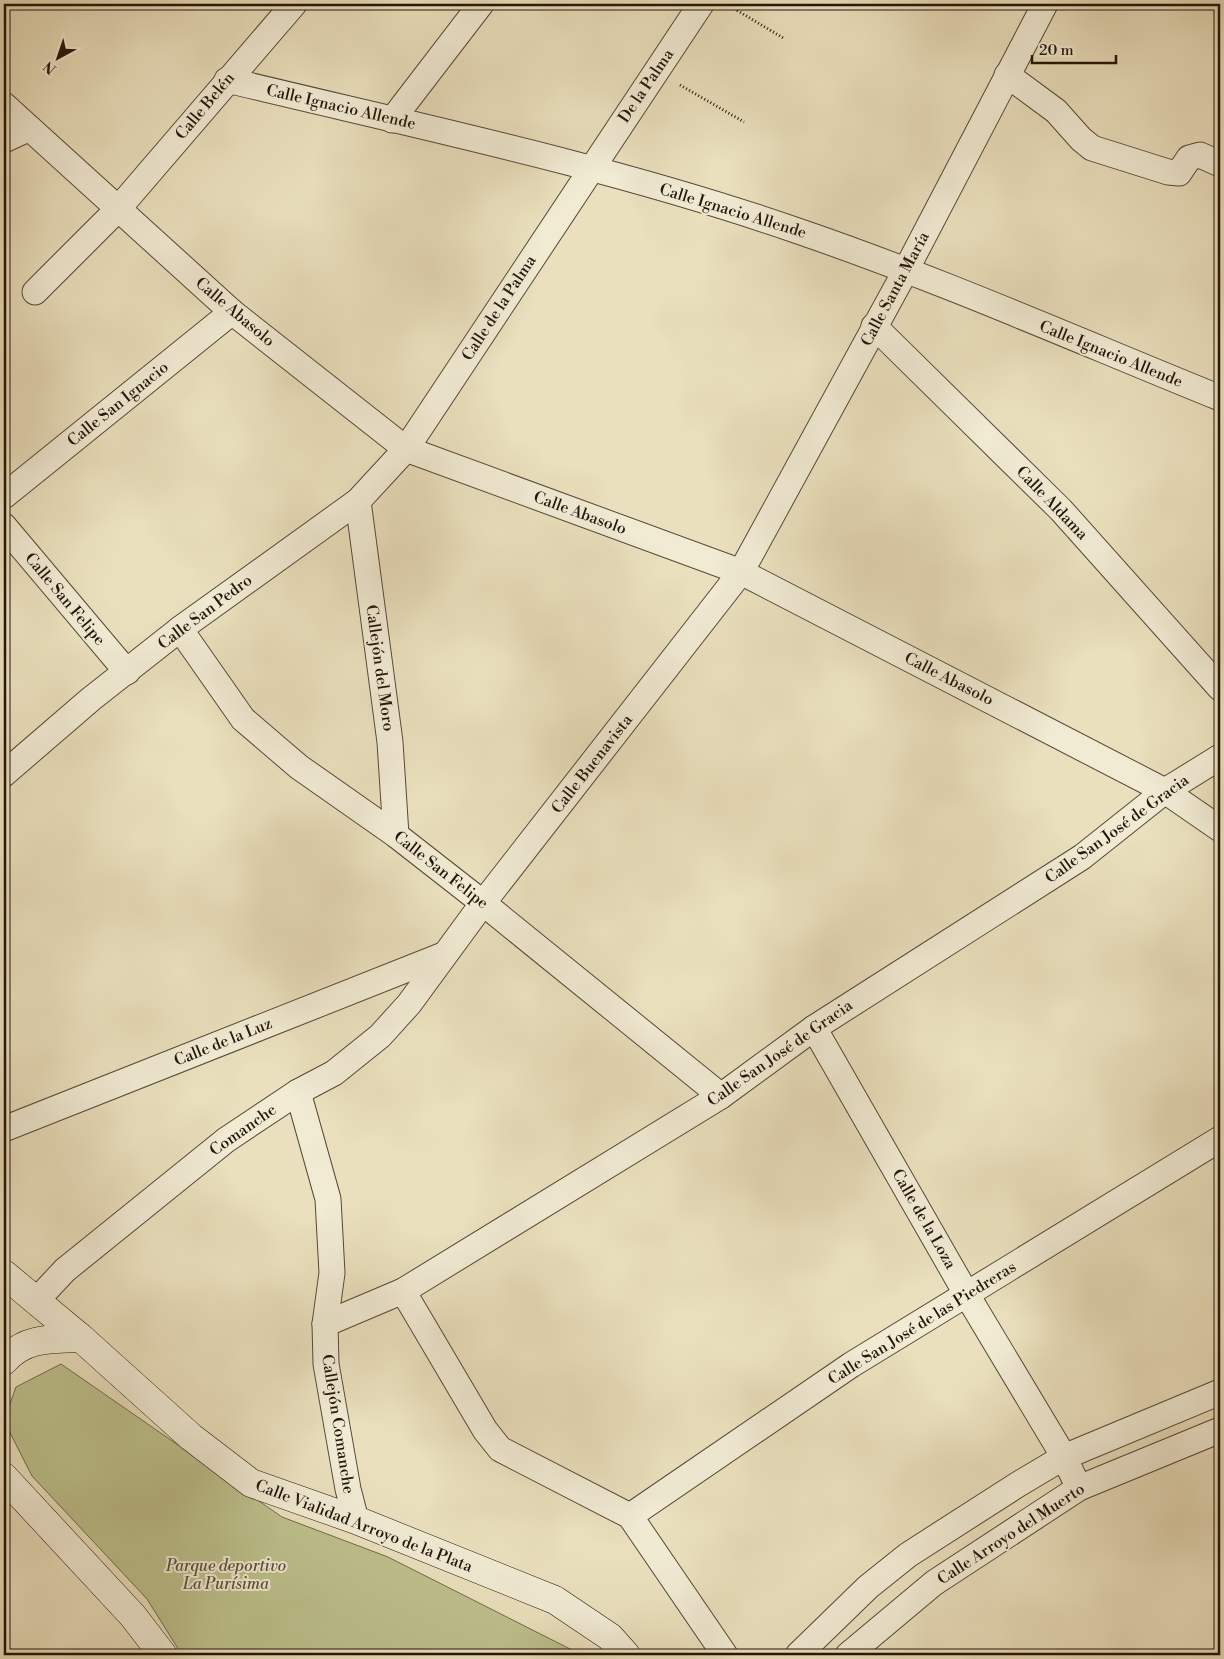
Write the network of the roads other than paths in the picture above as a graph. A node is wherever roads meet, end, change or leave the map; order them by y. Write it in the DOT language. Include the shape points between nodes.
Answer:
graph roads {
  1 [pos="294,4"];
  2 [pos="481,4"];
  3 [pos="701,4"];
  4 [pos="1045,4"];
  5 [pos="1007,74"];
  6 [pos="227,80"];
  7 [pos="4,105"];
  8 [pos="392,120"];
  9 [pos="28,129"];
  10 [pos="4,140"];
  11 [pos="1220,164"];
  12 [pos="591,168"];
  13 [pos="118,209"];
  14 [pos="906,270"];
  15 [pos="35,292"];
  16 [pos="232,312"];
  17 [pos="874,326"];
  18 [pos="1220,398"];
  19 [pos="406,449"];
  20 [pos="4,496"];
  21 [pos="358,501"];
  22 [pos="4,526"];
  23 [pos="741,572"];
  24 [pos="180,628"];
  25 [pos="127,672"];
  26 [pos="1220,688"];
  27 [pos="1220,757"];
  28 [pos="4,774"];
  29 [pos="1165,791"];
  30 [pos="1220,829"];
  31 [pos="396,835"];
  32 [pos="483,903"];
  33 [pos="443,956"];
  34 [pos="814,1028"];
  35 [pos="298,1092"];
  36 [pos="721,1096"];
  37 [pos="4,1129"];
  38 [pos="1220,1140"];
  39 [pos="4,1274"];
  40 [pos="402,1291"];
  41 [pos="967,1295"];
  42 [pos="36,1301"];
  43 [pos="325,1324"];
  44 [pos="81,1338"];
  45 [pos="4,1361"];
  46 [pos="1220,1392"];
  47 [pos="1220,1430"];
  48 [pos="1064,1457"];
  49 [pos="4,1476"];
  50 [pos="1079,1488"];
  51 [pos="630,1516"];
  52 [pos="356,1520"];
  53 [pos="868,1587"];
  54 [pos="893,1616"];
  55 [pos="163,1655"];
  56 [pos="626,1655"];
  57 [pos="725,1655"];
  58 [pos="798,1655"];
  59 [pos="848,1655"];
  1 -- 6 [label="street, Calle Belén"];
  2 -- 8 [label="street"];
  3 -- 12 [label="street, De la Palma"];
  4 -- 5 [label="street, Calle Santa María"];
  5 -- 11 [label="street" via="1056,111 1092,148 1168,172 1179,173 1189,158 1200,155"];
  5 -- 14 [label="street, Calle Santa María"];
  6 -- 8 [label="street, Calle Ignacio Allende"];
  6 -- 13 [label="street, Calle Belén"];
  7 -- 9 [label="street, Calle Abasolo"];
  8 -- 12 [label="street, Calle Ignacio Allende"];
  9 -- 10 [label="street"];
  9 -- 13 [label="street, Calle Abasolo"];
  12 -- 14 [label="street, Calle Ignacio Allende" via="794,229"];
  12 -- 19 [label="street, Calle de la Palma"];
  13 -- 15 [label="street, Calle Belén"];
  13 -- 16 [label="street, Calle Abasolo"];
  14 -- 17 [label="street, Calle Santa María"];
  14 -- 18 [label="street, Calle Ignacio Allende"];
  16 -- 19 [label="street, Calle Abasolo"];
  16 -- 20 [label="street, Calle San Ignacio"];
  17 -- 23 [label="street, Calle Santa María"];
  17 -- 26 [label="street, Calle Aldama" via="1061,510"];
  19 -- 21 [label="street, Calle San Pedro"];
  19 -- 23 [label="street, Calle Abasolo"];
  21 -- 24 [label="street, Calle San Pedro"];
  21 -- 31 [label="street, Callejón del Moro" via="390,742"];
  22 -- 25 [label="street, Calle San Felipe"];
  23 -- 29 [label="street, Calle Abasolo"];
  23 -- 32 [label="street, Calle Buenavista"];
  24 -- 25 [label="street, Calle San Pedro"];
  24 -- 31 [label="street, Calle San Felipe" via="243,719 299,767"];
  25 -- 28 [label="street, Calle San Pedro"];
  27 -- 29 [label="street, Calle San José de Gracia"];
  29 -- 30 [label="street, Calle Abasolo"];
  29 -- 34 [label="street, Calle San José de Gracia" via="1082,857"];
  31 -- 32 [label="street, Calle San Felipe"];
  32 -- 33 [label="street, Calle Buenavista"];
  32 -- 36 [label="street, Calle San Felipe"];
  33 -- 35 [label="street, Comanche" via="380,1036 334,1073"];
  33 -- 37 [label="street, Calle de la Luz"];
  34 -- 36 [label="street, Calle San José de Gracia"];
  34 -- 41 [label="street, Calle de la Loza"];
  35 -- 42 [label="street, Comanche" via="210,1153 65,1270"];
  35 -- 43 [label="street, Callejón Comanche" via="328,1199 332,1273"];
  36 -- 40 [label="street, Calle San José de Gracia"];
  38 -- 41 [label="street, Calle San José de las Piedreras"];
  39 -- 42 [label="main road, Calle Vialidad Arroyo de la Plata"];
  40 -- 43 [label="street, Calle San José de Gracia"];
  40 -- 51 [label="street" via="485,1430 500,1449"];
  41 -- 48 [label="street, Calle de la Loza"];
  41 -- 51 [label="street, Calle San José de las Piedreras" via="851,1365"];
  42 -- 44 [label="main road, Calle Vialidad Arroyo de la Plata"];
  43 -- 52 [label="street, Callejón Comanche" via="327,1374"];
  44 -- 45 [label="main road" via="28,1342"];
  44 -- 52 [label="main road, Calle Vialidad Arroyo de la Plata" via="191,1437 251,1483"];
  46 -- 48 [label="street"];
  47 -- 50 [label="street, Calle Arroyo del Muerto"];
  48 -- 50 [label="street, Calle de la Loza"];
  48 -- 53 [label="street" via="908,1555"];
  49 -- 55 [label="main road" via="134,1616"];
  50 -- 54 [label="street, Calle Arroyo del Muerto" via="934,1583"];
  51 -- 57 [label="street"];
  52 -- 56 [label="main road, Calle Vialidad Arroyo de la Plata" via="555,1600 610,1637"];
  53 -- 54 [label="street"];
  53 -- 58 [label="street"];
  54 -- 59 [label="street, Calle Arroyo del Muerto"];
}
